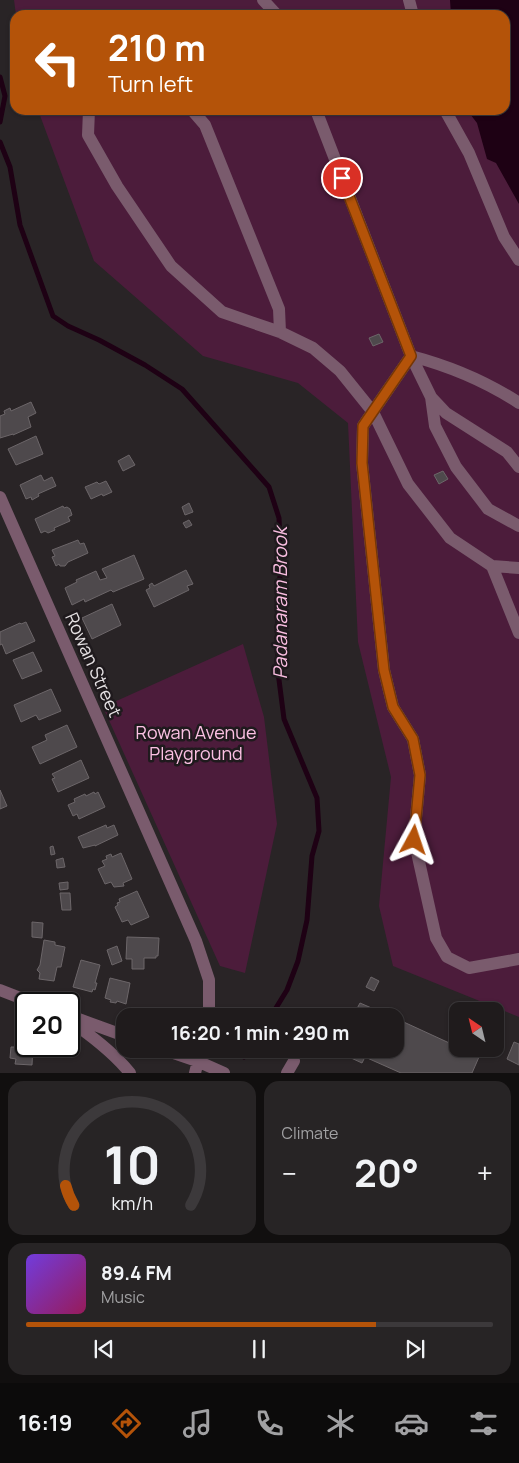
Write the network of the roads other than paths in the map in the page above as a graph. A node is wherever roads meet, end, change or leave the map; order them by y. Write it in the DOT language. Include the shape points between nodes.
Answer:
graph roads {
  1 [pos="263,0"];
  2 [pos="272,10"];
  3 [pos="89,115"];
  4 [pos="196,115"];
  5 [pos="318,115"];
  6 [pos="448,115"];
  7 [pos="519,260"];
  8 [pos="280,332"];
  9 [pos="411,356"];
  10 [pos="431,397"];
  11 [pos="519,403"];
  12 [pos="373,412"];
  13 [pos="519,467"];
  14 [pos="0,497"];
  15 [pos="519,526"];
  16 [pos="492,566"];
  17 [pos="519,568"];
  18 [pos="519,633"];
  19 [pos="519,959"];
  20 [pos="0,990"];
  21 [pos="15,996"];
  22 [pos="209,1008"];
  23 [pos="80,1020"];
  24 [pos="80,1028"];
  25 [pos="116,1033"];
  26 [pos="294,1060"];
  27 [pos="198,1061"];
  28 [pos="130,1073"];
  29 [pos="224,1073"];
  30 [pos="287,1073"];
  1 -- 2 [label="street"];
  3 -- 8 [label="street" via="88,135 117,186 171,266 222,312"];
  4 -- 8 [label="street" via="205,125 279,309"];
  5 -- 9 [label="street"];
  6 -- 7 [label="street" via="469,153 504,237"];
  8 -- 12 [label="street" via="313,348 340,371"];
  9 -- 10 [label="street"];
  9 -- 11 [label="street" via="496,388"];
  9 -- 12 [label="street"];
  10 -- 13 [label="street" via="446,413 507,452"];
  10 -- 15 [label="street" via="435,426 456,467 488,509"];
  12 -- 16 [label="street" via="408,484 450,538"];
  12 -- 19 [label="street" via="363,426 362,463 384,670 393,707 413,739 420,775 414,840 436,938 448,957 469,968"];
  14 -- 22 [label="street, Rowan Street" via="196,940 209,980"];
  16 -- 17 [label="street"];
  16 -- 18 [label="street"];
  20 -- 21 [label="street"];
  23 -- 25 [label="street"];
  24 -- 28 [label="street"];
  26 -- 30 [label="street"];
  27 -- 29 [label="street"];
}
